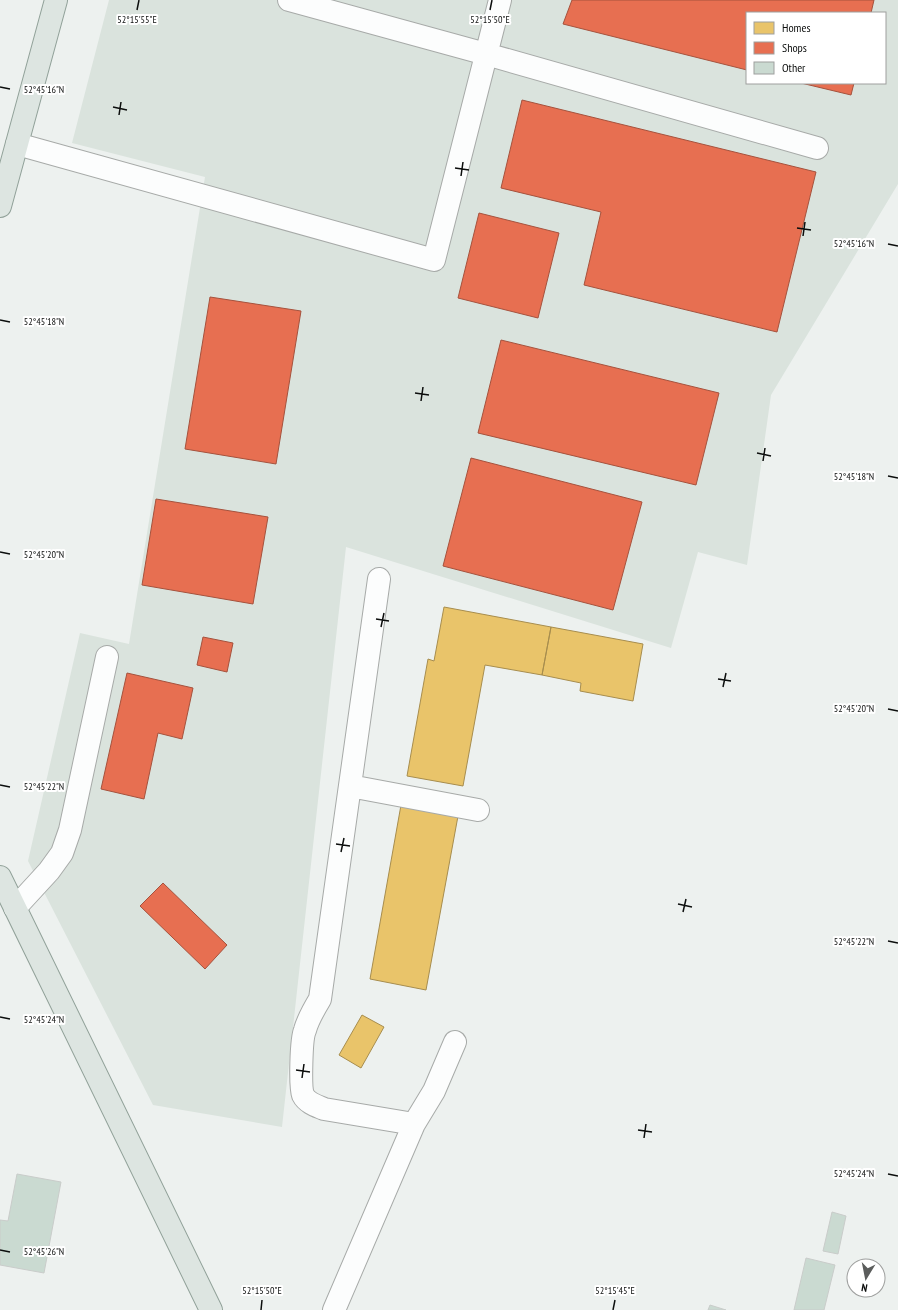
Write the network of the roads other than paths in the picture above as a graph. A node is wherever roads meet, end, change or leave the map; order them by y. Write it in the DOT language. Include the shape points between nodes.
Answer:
graph roads {
  1 [pos="56,0"];
  2 [pos="289,0"];
  3 [pos="500,0"];
  4 [pos="486,54"];
  5 [pos="17,144"];
  6 [pos="817,148"];
  7 [pos="0,206"];
  8 [pos="379,579"];
  9 [pos="107,657"];
  10 [pos="350,786"];
  11 [pos="478,810"];
  12 [pos="0,878"];
  13 [pos="15,908"];
  14 [pos="455,1042"];
  15 [pos="414,1124"];
  16 [pos="211,1310"];
  17 [pos="334,1310"];
  1 -- 5 [label="main road"];
  2 -- 4 [label="lane"];
  3 -- 4 [label="lane"];
  4 -- 5 [label="lane" via="434,260"];
  4 -- 6 [label="lane"];
  5 -- 7 [label="main road"];
  8 -- 10 [label="lane"];
  9 -- 13 [label="lane" via="70,830 62,853"];
  10 -- 11 [label="lane"];
  10 -- 15 [label="lane" via="320,999 304,1031 302,1044 304,1096 312,1105 324,1109"];
  12 -- 13 [label="main road"];
  13 -- 16 [label="main road"];
  14 -- 15 [label="lane" via="434,1091"];
  15 -- 17 [label="lane"];
}
